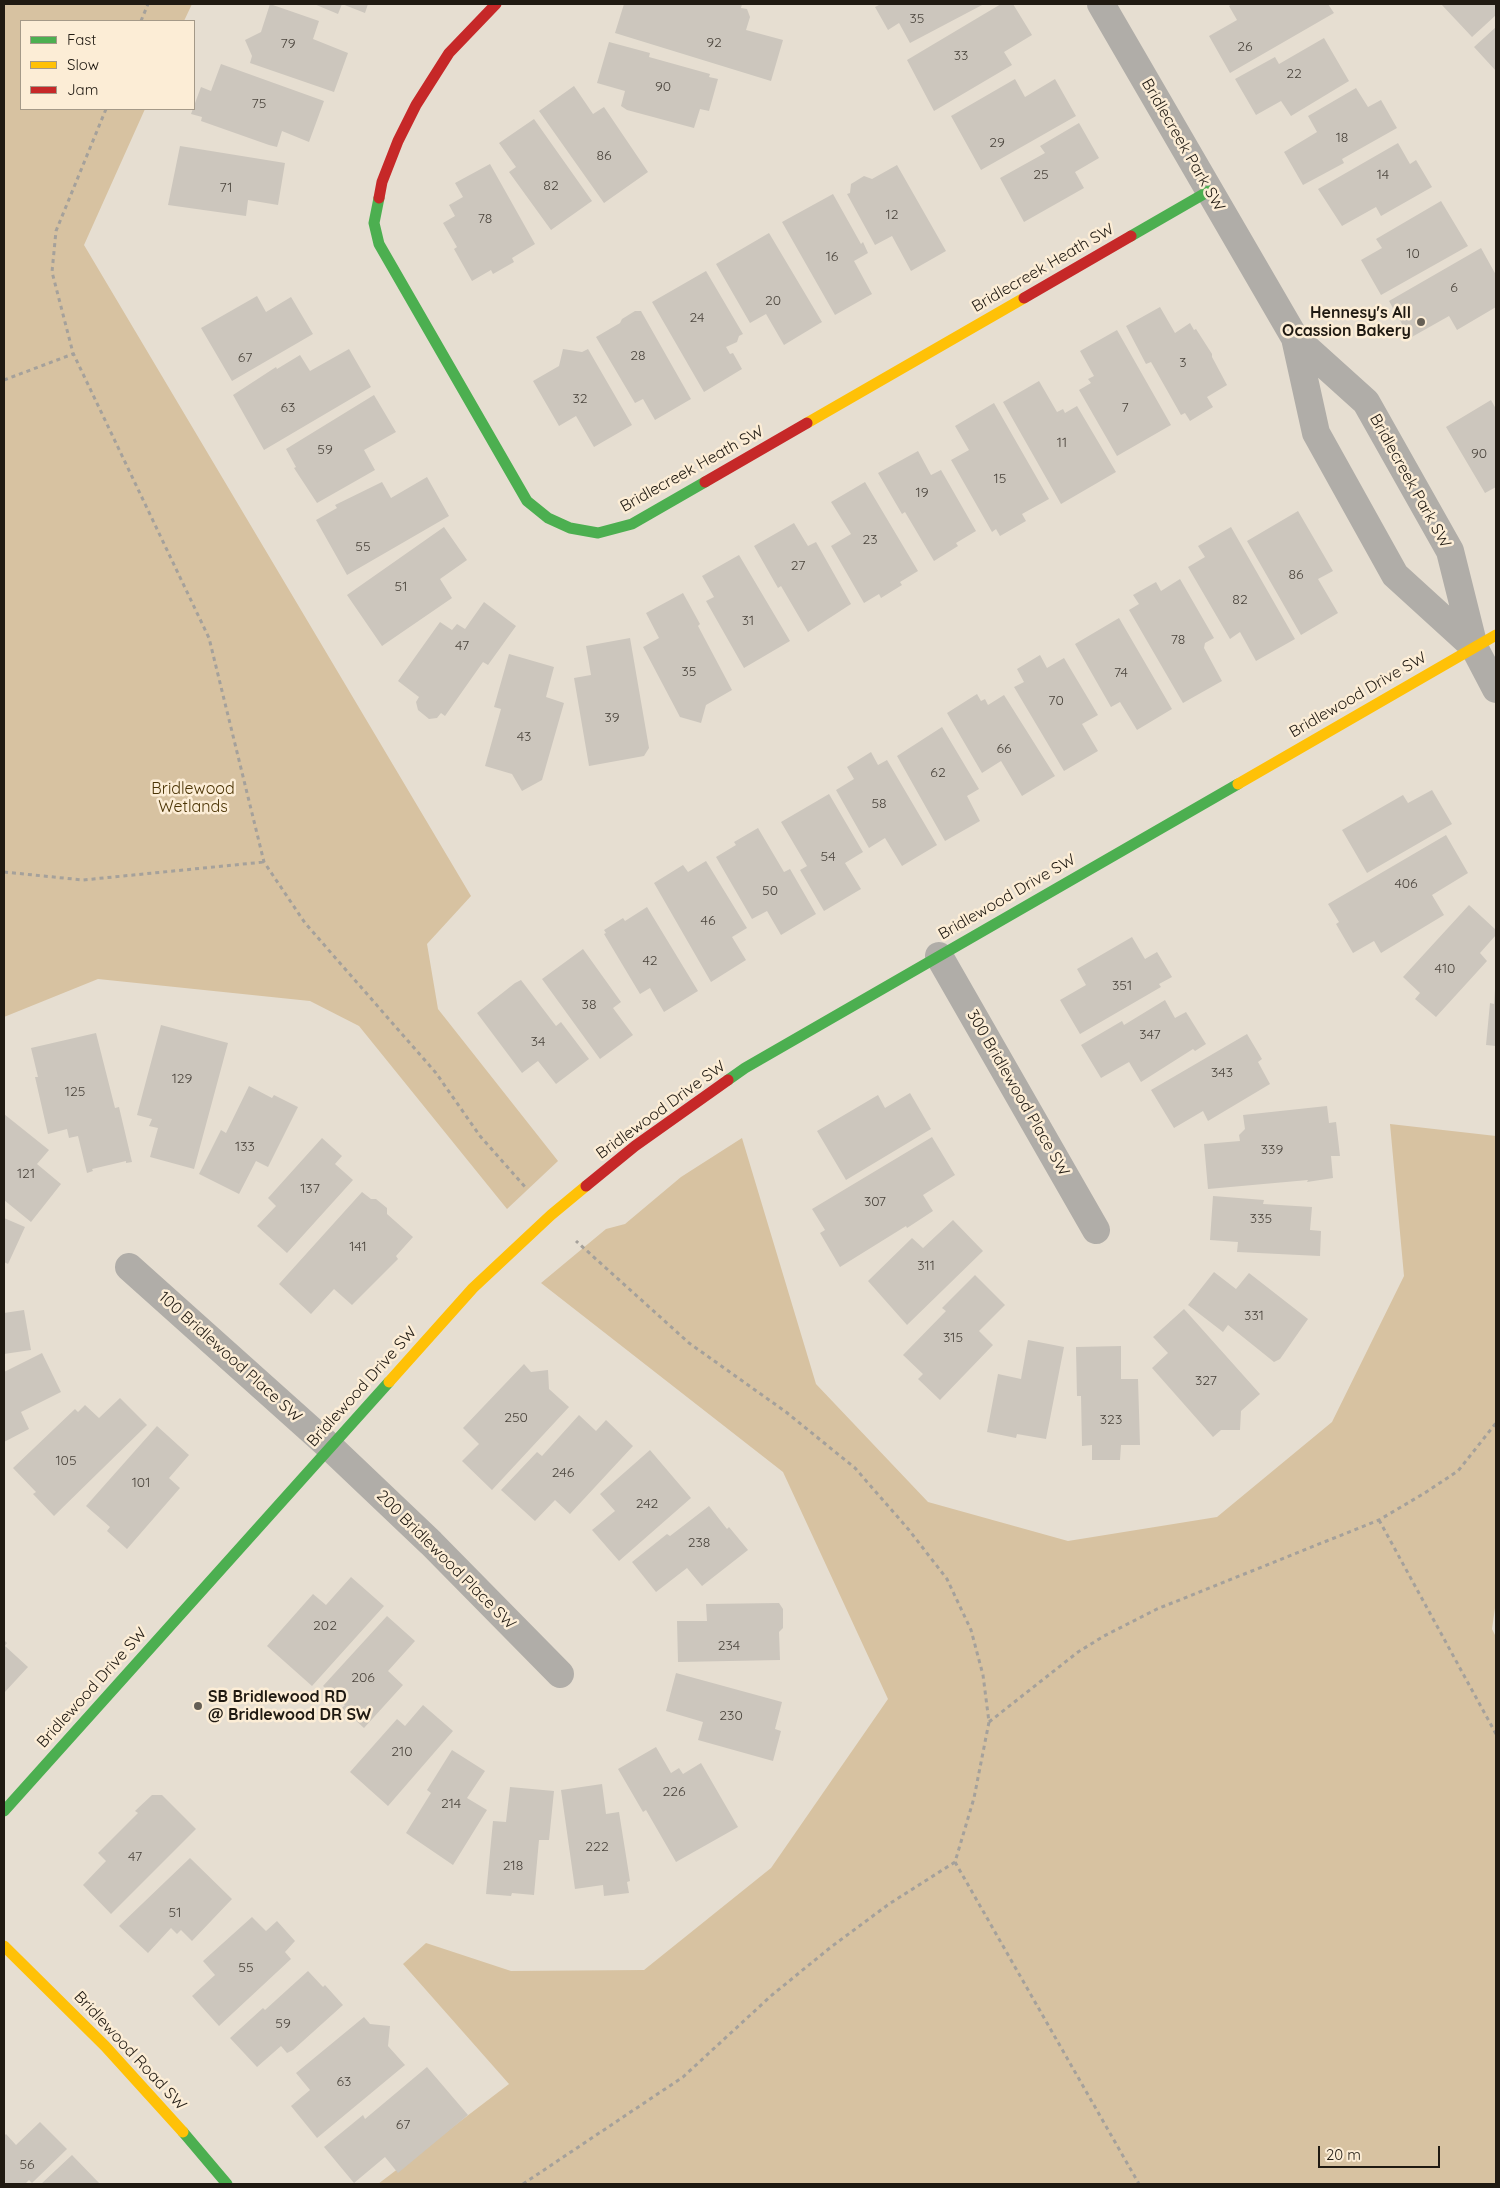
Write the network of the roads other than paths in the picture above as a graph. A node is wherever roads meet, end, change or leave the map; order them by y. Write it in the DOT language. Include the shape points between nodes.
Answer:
graph roads {
  1 [pos="496,4"];
  2 [pos="1101,4"];
  3 [pos="1209,191"];
  4 [pos="1295,338"];
  5 [pos="1485,641"];
  6 [pos="1496,688"];
  7 [pos="939,956"];
  8 [pos="1096,1230"];
  9 [pos="130,1267"];
  10 [pos="330,1447"];
  11 [pos="560,1674"];
  12 [pos="4,1810"];
  13 [pos="4,1946"];
  14 [pos="227,2184"];
  1 -- 3 [label="street, Bridlecreek Heath SW" via="449,53 416,105 382,182 374,223 379,244 527,501 548,518 570,528 598,533 632,524"];
  2 -- 3 [label="street, Bridlecreek Park SW"];
  3 -- 4 [label="street, Bridlecreek Park SW"];
  4 -- 5 [label="street, Bridlecreek Park SW" via="1366,402 1450,551"];
  4 -- 5 [label="street, Bridlecreek Park SW" via="1316,433 1395,575"];
  5 -- 6 [label="street"];
  5 -- 7 [label="street, Bridlewood Drive SW"];
  7 -- 8 [label="street, 300 Bridlewood Place SW"];
  7 -- 10 [label="street, Bridlewood Drive SW" via="746,1068 635,1146 551,1214 473,1288"];
  9 -- 10 [label="street, 100 Bridlewood Place SW"];
  10 -- 11 [label="street, 200 Bridlewood Place SW" via="431,1543"];
  10 -- 12 [label="street, Bridlewood Drive SW"];
  13 -- 14 [label="street, Bridlewood Road SW" via="105,2046"];
}
